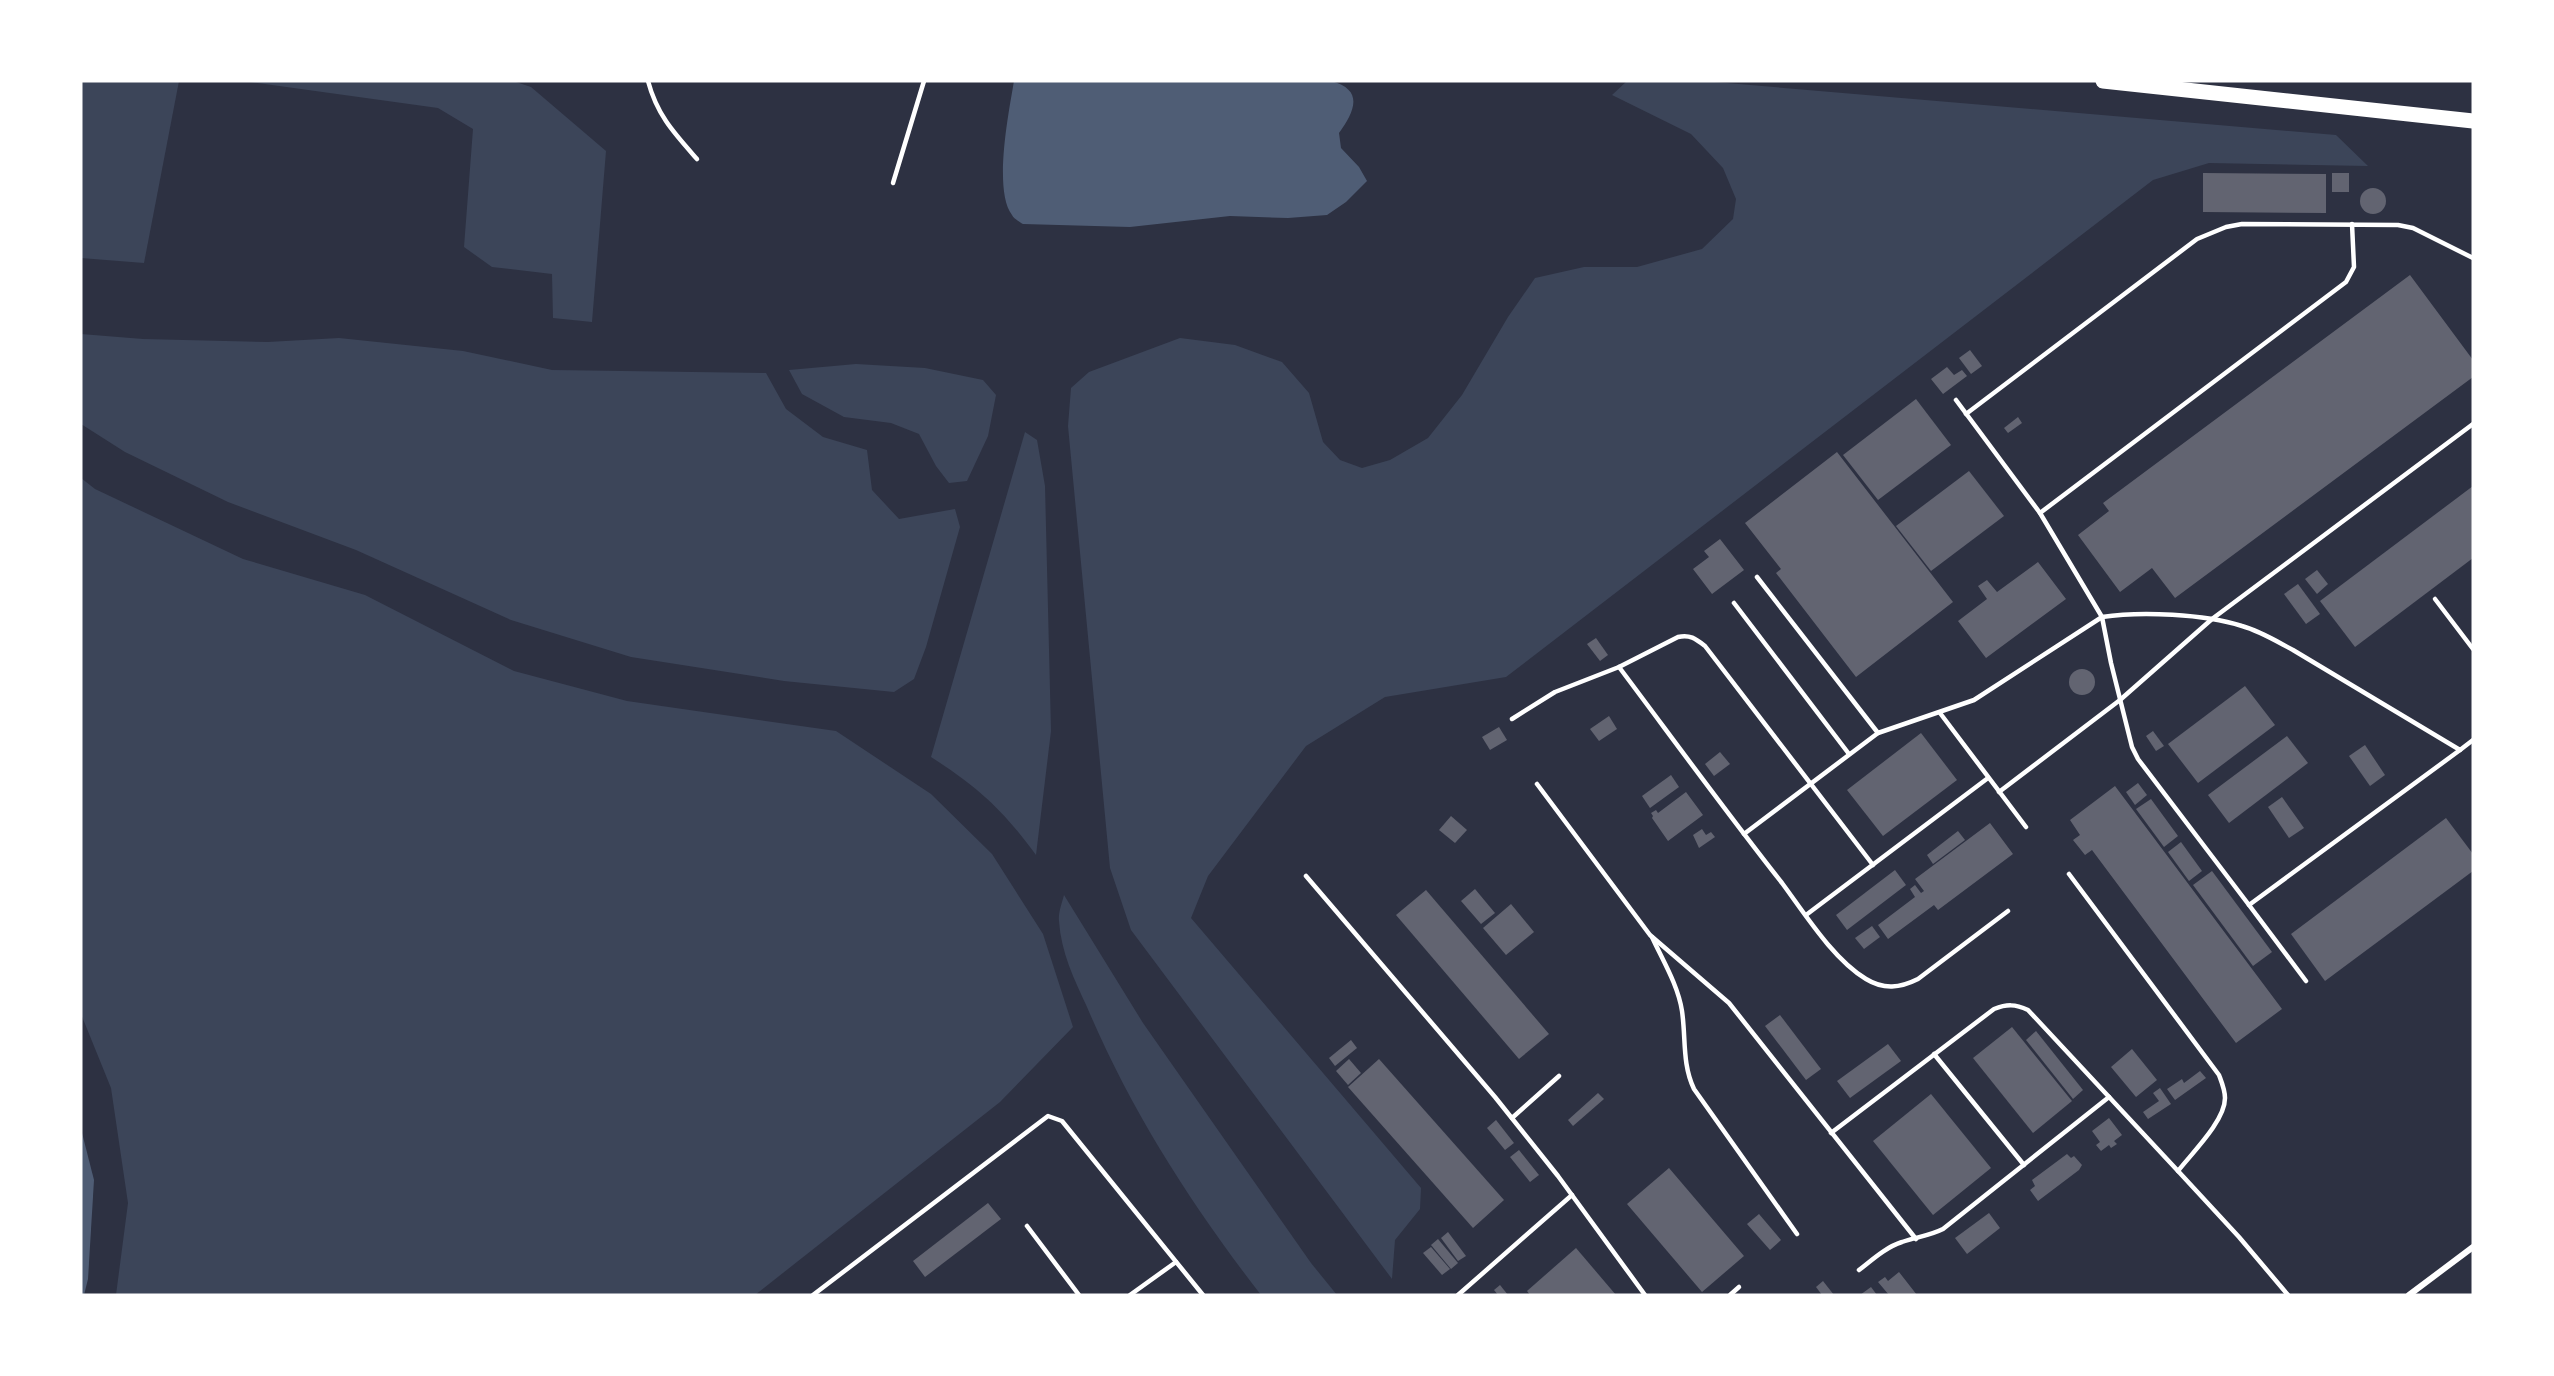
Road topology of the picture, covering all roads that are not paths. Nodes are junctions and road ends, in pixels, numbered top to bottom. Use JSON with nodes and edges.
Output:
{"nodes":[{"id":1,"x":648,"y":81,"type":"edge"},
{"id":2,"x":924,"y":81,"type":"edge"},
{"id":3,"x":2103,"y":81,"type":"edge"},
{"id":4,"x":2473,"y":121,"type":"edge"},
{"id":5,"x":697,"y":159,"type":"dead end"},
{"id":6,"x":893,"y":183,"type":"dead end"},
{"id":7,"x":2352,"y":224,"type":"junction"},
{"id":8,"x":2473,"y":258,"type":"edge"},
{"id":9,"x":1956,"y":400,"type":"dead end"},
{"id":10,"x":1966,"y":414,"type":"junction"},
{"id":11,"x":2473,"y":424,"type":"edge"},
{"id":12,"x":2040,"y":513,"type":"junction"},
{"id":13,"x":1757,"y":577,"type":"dead end"},
{"id":14,"x":2435,"y":599,"type":"dead end"},
{"id":15,"x":1734,"y":603,"type":"dead end"},
{"id":16,"x":2102,"y":617,"type":"junction"},
{"id":17,"x":2212,"y":619,"type":"junction"},
{"id":18,"x":2473,"y":649,"type":"edge"},
{"id":19,"x":1619,"y":667,"type":"junction"},
{"id":20,"x":2120,"y":700,"type":"junction"},
{"id":21,"x":1940,"y":713,"type":"junction"},
{"id":22,"x":1512,"y":719,"type":"dead end"},
{"id":23,"x":1878,"y":733,"type":"junction"},
{"id":24,"x":2473,"y":740,"type":"edge"},
{"id":25,"x":2460,"y":750,"type":"junction"},
{"id":26,"x":1849,"y":754,"type":"junction"},
{"id":27,"x":1988,"y":778,"type":"junction"},
{"id":28,"x":1811,"y":782,"type":"junction"},
{"id":29,"x":1537,"y":784,"type":"dead end"},
{"id":30,"x":1999,"y":792,"type":"junction"},
{"id":31,"x":2026,"y":827,"type":"dead end"},
{"id":32,"x":1744,"y":834,"type":"junction"},
{"id":33,"x":1873,"y":865,"type":"junction"},
{"id":34,"x":2068,"y":874,"type":"dead end"},
{"id":35,"x":1306,"y":876,"type":"dead end"},
{"id":36,"x":2249,"y":905,"type":"junction"},
{"id":37,"x":2008,"y":911,"type":"dead end"},
{"id":38,"x":1806,"y":915,"type":"junction"},
{"id":39,"x":1650,"y":935,"type":"junction"},
{"id":40,"x":2306,"y":981,"type":"dead end"},
{"id":41,"x":1934,"y":1054,"type":"junction"},
{"id":42,"x":1559,"y":1076,"type":"dead end"},
{"id":43,"x":2109,"y":1097,"type":"junction"},
{"id":44,"x":1512,"y":1118,"type":"junction"},
{"id":45,"x":1831,"y":1133,"type":"junction"},
{"id":46,"x":2024,"y":1165,"type":"junction"},
{"id":47,"x":2178,"y":1171,"type":"junction"},
{"id":48,"x":1572,"y":1195,"type":"junction"},
{"id":49,"x":1027,"y":1226,"type":"dead end"},
{"id":50,"x":1797,"y":1234,"type":"dead end"},
{"id":51,"x":1916,"y":1239,"type":"junction"},
{"id":52,"x":2473,"y":1247,"type":"edge"},
{"id":53,"x":1176,"y":1262,"type":"junction"},
{"id":54,"x":1859,"y":1270,"type":"dead end"},
{"id":55,"x":1739,"y":1287,"type":"dead end"},
{"id":56,"x":813,"y":1295,"type":"edge"},
{"id":57,"x":1079,"y":1295,"type":"edge"},
{"id":58,"x":1130,"y":1295,"type":"edge"},
{"id":59,"x":1203,"y":1295,"type":"edge"},
{"id":60,"x":1458,"y":1295,"type":"edge"},
{"id":61,"x":1645,"y":1295,"type":"edge"},
{"id":62,"x":1730,"y":1295,"type":"edge"},
{"id":63,"x":2288,"y":1295,"type":"edge"},
{"id":64,"x":2409,"y":1295,"type":"edge"}],
"edges":[{"from":1,"to":5,"type":"lane"},
{"from":2,"to":6,"type":"lane"},
{"from":3,"to":4,"type":"main road"},
{"from":7,"to":8,"type":"lane"},
{"from":7,"to":10,"type":"lane"},
{"from":7,"to":12,"type":"lane"},
{"from":9,"to":10,"type":"lane"},
{"from":10,"to":12,"type":"lane"},
{"from":11,"to":17,"type":"lane"},
{"from":12,"to":16,"type":"lane"},
{"from":13,"to":23,"type":"lane"},
{"from":14,"to":18,"type":"lane"},
{"from":15,"to":26,"type":"lane"},
{"from":16,"to":17,"type":"lane"},
{"from":16,"to":20,"type":"lane"},
{"from":16,"to":21,"type":"lane"},
{"from":17,"to":20,"type":"lane"},
{"from":17,"to":25,"type":"lane"},
{"from":19,"to":22,"type":"lane"},
{"from":19,"to":28,"type":"lane"},
{"from":19,"to":32,"type":"lane"},
{"from":20,"to":30,"type":"lane"},
{"from":20,"to":36,"type":"lane"},
{"from":21,"to":23,"type":"lane"},
{"from":21,"to":27,"type":"lane"},
{"from":23,"to":26,"type":"lane"},
{"from":24,"to":25,"type":"lane"},
{"from":25,"to":36,"type":"lane"},
{"from":26,"to":28,"type":"lane"},
{"from":27,"to":30,"type":"lane"},
{"from":27,"to":33,"type":"lane"},
{"from":28,"to":32,"type":"lane"},
{"from":28,"to":33,"type":"lane"},
{"from":29,"to":39,"type":"lane"},
{"from":30,"to":31,"type":"lane"},
{"from":32,"to":38,"type":"lane"},
{"from":33,"to":38,"type":"lane"},
{"from":34,"to":47,"type":"lane"},
{"from":35,"to":44,"type":"lane"},
{"from":36,"to":40,"type":"lane"},
{"from":37,"to":38,"type":"lane"},
{"from":39,"to":45,"type":"lane"},
{"from":39,"to":50,"type":"lane"},
{"from":41,"to":43,"type":"lane"},
{"from":41,"to":45,"type":"lane"},
{"from":41,"to":46,"type":"lane"},
{"from":42,"to":44,"type":"lane"},
{"from":43,"to":46,"type":"lane"},
{"from":43,"to":47,"type":"lane"},
{"from":44,"to":48,"type":"lane"},
{"from":45,"to":51,"type":"lane"},
{"from":46,"to":51,"type":"lane"},
{"from":47,"to":63,"type":"lane"},
{"from":48,"to":60,"type":"lane"},
{"from":48,"to":61,"type":"lane"},
{"from":49,"to":57,"type":"lane"},
{"from":51,"to":54,"type":"lane"},
{"from":52,"to":64,"type":"street"},
{"from":53,"to":56,"type":"lane"},
{"from":53,"to":58,"type":"lane"},
{"from":53,"to":59,"type":"lane"},
{"from":55,"to":62,"type":"lane"}]}
